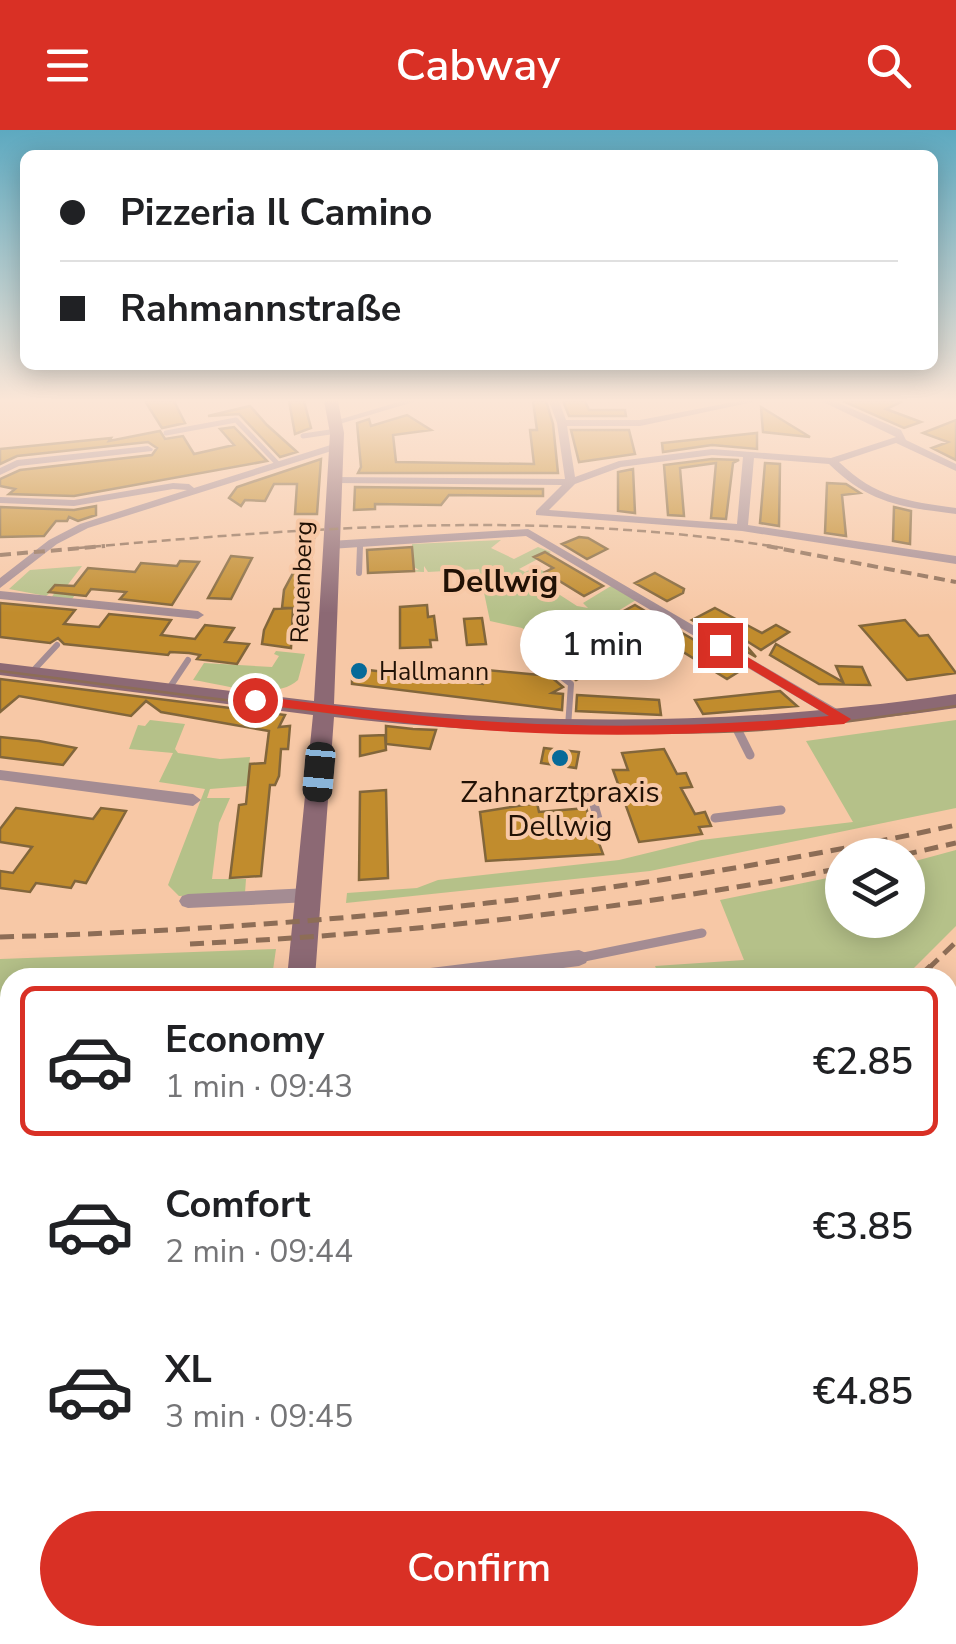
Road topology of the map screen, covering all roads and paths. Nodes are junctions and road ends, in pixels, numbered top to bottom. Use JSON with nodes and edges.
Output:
{"nodes":[{"id":1,"x":254,"y":472,"type":"edge"},
{"id":2,"x":335,"y":472,"type":"edge"},
{"id":3,"x":570,"y":472,"type":"edge"},
{"id":4,"x":599,"y":472,"type":"edge"},
{"id":5,"x":747,"y":472,"type":"edge"},
{"id":6,"x":844,"y":472,"type":"edge"},
{"id":7,"x":335,"y":480,"type":"junction"},
{"id":8,"x":572,"y":482,"type":"junction"},
{"id":9,"x":199,"y":491,"type":"junction"},
{"id":10,"x":0,"y":500,"type":"edge"},
{"id":11,"x":956,"y":511,"type":"edge"},
{"id":12,"x":742,"y":528,"type":"junction"},
{"id":13,"x":360,"y":543,"type":"junction"},
{"id":14,"x":330,"y":546,"type":"junction"},
{"id":15,"x":956,"y":560,"type":"edge"},
{"id":16,"x":359,"y":572,"type":"dead end"},
{"id":17,"x":0,"y":584,"type":"edge"},
{"id":18,"x":0,"y":595,"type":"edge"},
{"id":19,"x":198,"y":615,"type":"dead end"},
{"id":20,"x":56,"y":645,"type":"dead end"},
{"id":21,"x":529,"y":652,"type":"dead end"},
{"id":22,"x":188,"y":660,"type":"dead end"},
{"id":23,"x":0,"y":669,"type":"edge"},
{"id":24,"x":31,"y":673,"type":"junction"},
{"id":25,"x":168,"y":690,"type":"junction"},
{"id":26,"x":956,"y":701,"type":"edge"},
{"id":27,"x":324,"y":707,"type":"junction"},
{"id":28,"x":844,"y":719,"type":"junction"},
{"id":29,"x":737,"y":729,"type":"junction"},
{"id":30,"x":568,"y":730,"type":"junction"},
{"id":31,"x":750,"y":755,"type":"dead end"},
{"id":32,"x":0,"y":775,"type":"edge"},
{"id":33,"x":587,"y":794,"type":"dead end"},
{"id":34,"x":192,"y":800,"type":"dead end"},
{"id":35,"x":781,"y":810,"type":"dead end"},
{"id":36,"x":715,"y":818,"type":"dead end"},
{"id":37,"x":602,"y":833,"type":"dead end"},
{"id":38,"x":309,"y":896,"type":"junction"},
{"id":39,"x":188,"y":901,"type":"dead end"},
{"id":40,"x":702,"y":934,"type":"dead end"},
{"id":41,"x":579,"y":958,"type":"joint"},
{"id":42,"x":302,"y":968,"type":"edge"},
{"id":43,"x":496,"y":968,"type":"edge"}],
"edges":[{"from":1,"to":9,"type":"street"},
{"from":2,"to":7,"type":"main road","name":"Reuenberg"},
{"from":3,"to":8,"type":"street"},
{"from":4,"to":8,"type":"street"},
{"from":5,"to":12,"type":"street"},
{"from":6,"to":11,"type":"street"},
{"from":7,"to":8,"type":"street"},
{"from":7,"to":14,"type":"main road","name":"Reuenberg"},
{"from":8,"to":12,"type":"street"},
{"from":9,"to":10,"type":"street"},
{"from":9,"to":17,"type":"street"},
{"from":12,"to":15,"type":"street"},
{"from":13,"to":14,"type":"street"},
{"from":13,"to":16,"type":"lane"},
{"from":13,"to":28,"type":"street"},
{"from":14,"to":27,"type":"main road","name":"Reuenberg"},
{"from":18,"to":19,"type":"street"},
{"from":20,"to":24,"type":"lane"},
{"from":21,"to":30,"type":"lane"},
{"from":22,"to":25,"type":"lane"},
{"from":23,"to":24,"type":"main road"},
{"from":24,"to":25,"type":"main road"},
{"from":25,"to":27,"type":"main road"},
{"from":26,"to":28,"type":"main road"},
{"from":27,"to":30,"type":"main road"},
{"from":27,"to":38,"type":"main road","name":"Reuenberg"},
{"from":28,"to":29,"type":"main road"},
{"from":29,"to":30,"type":"main road"},
{"from":29,"to":31,"type":"lane"},
{"from":32,"to":34,"type":"street"},
{"from":33,"to":37,"type":"lane"},
{"from":35,"to":36,"type":"lane"},
{"from":38,"to":39,"type":"street"},
{"from":38,"to":42,"type":"main road","name":"Reuenberg"},
{"from":40,"to":41,"type":"lane"},
{"from":41,"to":43,"type":"street"}]}
